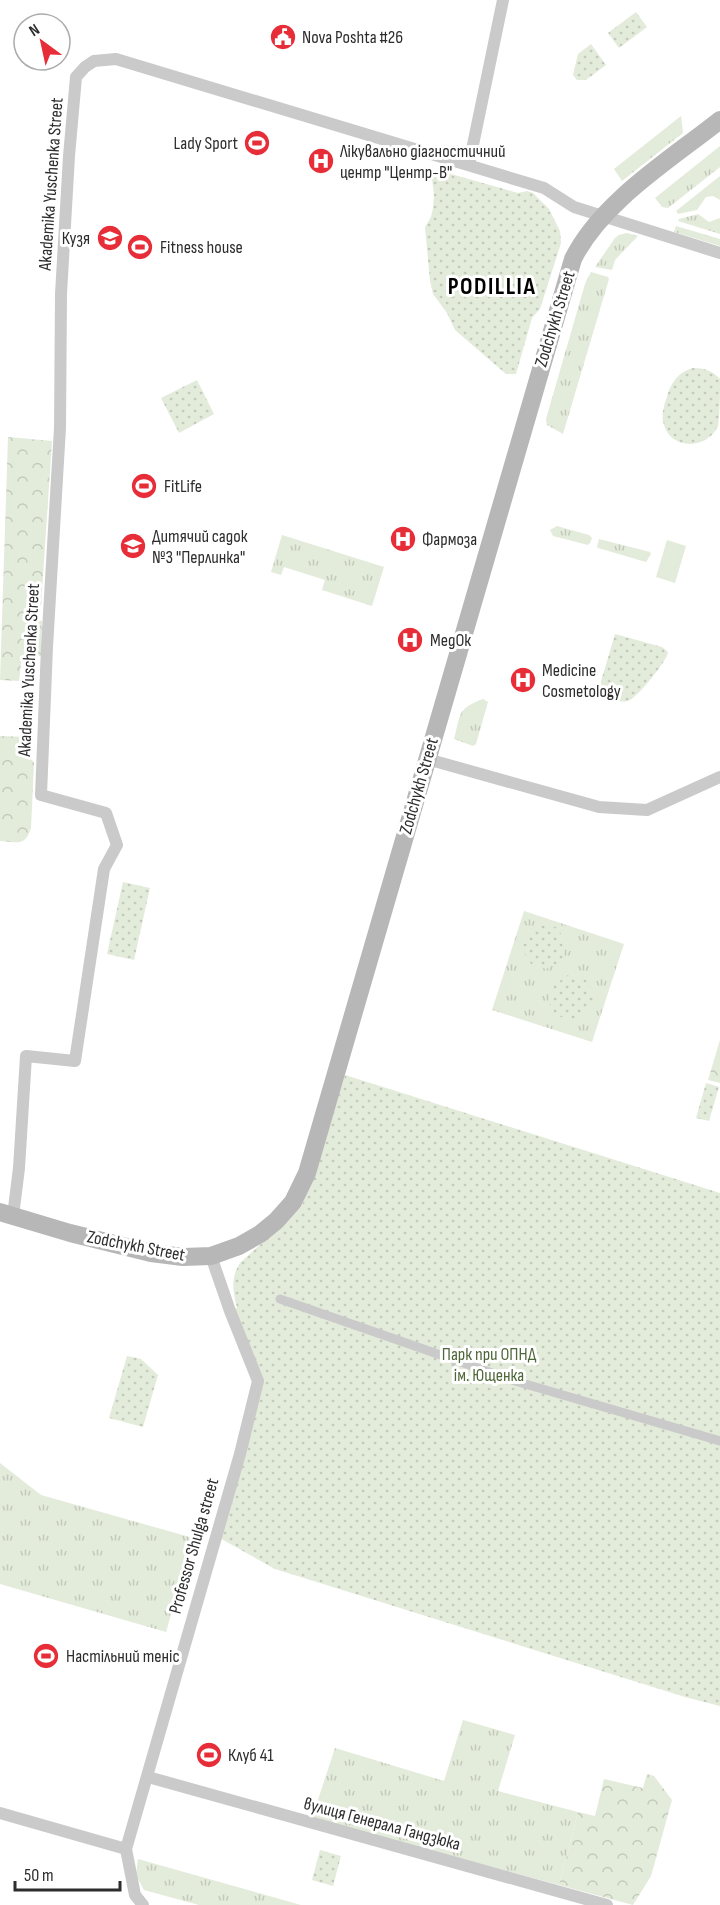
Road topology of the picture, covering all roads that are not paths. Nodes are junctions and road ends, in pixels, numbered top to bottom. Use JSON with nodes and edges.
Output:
{"nodes":[{"id":1,"x":503,"y":0,"type":"edge"},
{"id":2,"x":720,"y":120,"type":"edge"},
{"id":3,"x":469,"y":164,"type":"junction"},
{"id":4,"x":603,"y":216,"type":"junction"},
{"id":5,"x":720,"y":253,"type":"edge"},
{"id":6,"x":427,"y":759,"type":"junction"},
{"id":7,"x":720,"y":777,"type":"edge"},
{"id":8,"x":7,"y":1214,"type":"edge"},
{"id":9,"x":211,"y":1256,"type":"junction"},
{"id":10,"x":280,"y":1299,"type":"dead end"},
{"id":11,"x":720,"y":1441,"type":"edge"},
{"id":12,"x":148,"y":1777,"type":"junction"},
{"id":13,"x":0,"y":1813,"type":"edge"},
{"id":14,"x":126,"y":1849,"type":"junction"},
{"id":15,"x":142,"y":1905,"type":"edge"},
{"id":16,"x":607,"y":1905,"type":"edge"}],
"edges":[{"from":1,"to":3,"type":"street"},
{"from":2,"to":4,"type":"main road","name":"Zodchykh Street"},
{"from":3,"to":4,"type":"street","name":"Akademika Yuschenka Street"},
{"from":3,"to":8,"type":"street","name":"Akademika Yuschenka Street"},
{"from":4,"to":5,"type":"street","name":"Akademika Yuschenka Street"},
{"from":4,"to":6,"type":"main road","name":"Zodchykh Street"},
{"from":6,"to":7,"type":"street"},
{"from":6,"to":9,"type":"main road","name":"Zodchykh Street"},
{"from":8,"to":9,"type":"main road","name":"Zodchykh Street"},
{"from":9,"to":12,"type":"street","name":"Professor Shulga street"},
{"from":10,"to":11,"type":"street"},
{"from":12,"to":14,"type":"street","name":"Professor Shulga street"},
{"from":12,"to":16,"type":"street","name":"вулиця Генерала Гандзюка"},
{"from":13,"to":14,"type":"street"},
{"from":14,"to":15,"type":"street"}]}
